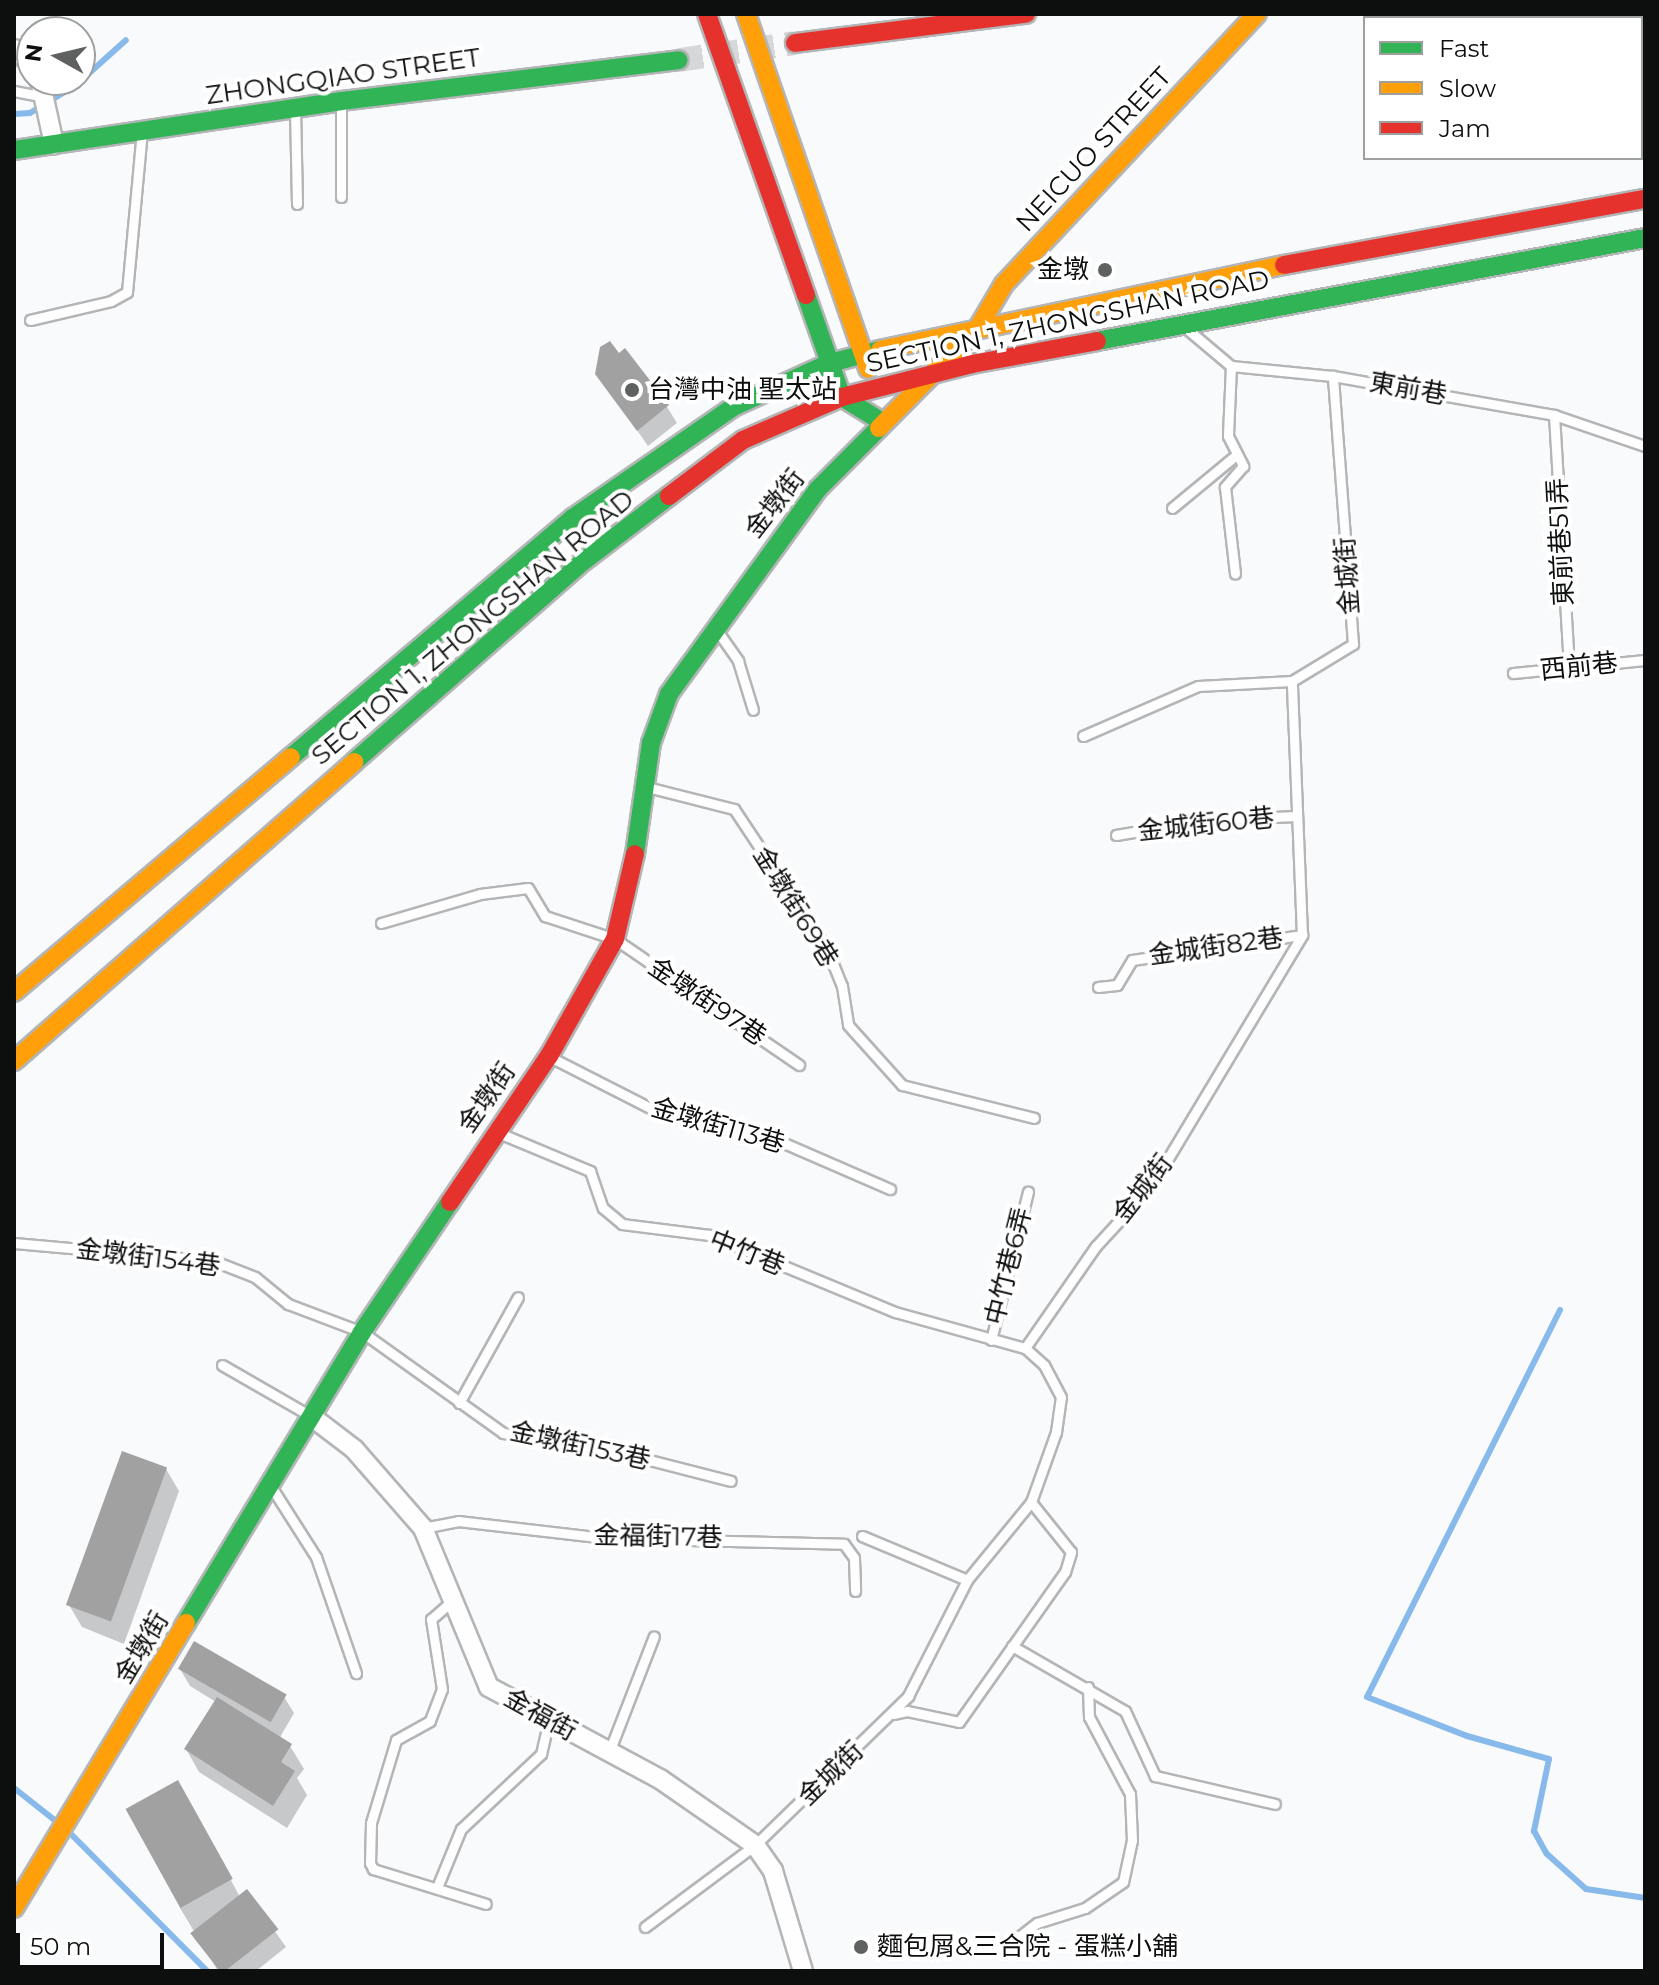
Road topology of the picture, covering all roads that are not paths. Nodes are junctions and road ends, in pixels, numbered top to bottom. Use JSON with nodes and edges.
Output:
{"nodes":[{"id":1,"x":707,"y":14,"type":"edge"},
{"id":2,"x":746,"y":14,"type":"edge"},
{"id":3,"x":1026,"y":14,"type":"edge"},
{"id":4,"x":1257,"y":14,"type":"edge"},
{"id":5,"x":795,"y":43,"type":"tunnel mouth"},
{"id":6,"x":679,"y":60,"type":"tunnel mouth"},
{"id":7,"x":44,"y":96,"type":"edge"},
{"id":8,"x":341,"y":101,"type":"junction"},
{"id":9,"x":295,"y":108,"type":"junction"},
{"id":10,"x":142,"y":131,"type":"junction"},
{"id":11,"x":54,"y":144,"type":"junction"},
{"id":12,"x":14,"y":150,"type":"edge"},
{"id":13,"x":341,"y":197,"type":"dead end"},
{"id":14,"x":1645,"y":199,"type":"edge"},
{"id":15,"x":297,"y":204,"type":"dead end"},
{"id":16,"x":1645,"y":238,"type":"edge"},
{"id":17,"x":30,"y":320,"type":"dead end"},
{"id":18,"x":1181,"y":324,"type":"junction"},
{"id":19,"x":978,"y":328,"type":"junction"},
{"id":20,"x":864,"y":353,"type":"junction"},
{"id":21,"x":830,"y":363,"type":"junction"},
{"id":22,"x":1231,"y":366,"type":"junction"},
{"id":23,"x":932,"y":374,"type":"junction"},
{"id":24,"x":1333,"y":376,"type":"junction"},
{"id":25,"x":873,"y":389,"type":"junction"},
{"id":26,"x":842,"y":397,"type":"junction"},
{"id":27,"x":1554,"y":415,"type":"junction"},
{"id":28,"x":884,"y":423,"type":"junction"},
{"id":29,"x":1645,"y":446,"type":"edge"},
{"id":30,"x":1235,"y":456,"type":"junction"},
{"id":31,"x":1172,"y":508,"type":"dead end"},
{"id":32,"x":1235,"y":573,"type":"dead end"},
{"id":33,"x":714,"y":627,"type":"junction"},
{"id":34,"x":1645,"y":660,"type":"edge"},
{"id":35,"x":1569,"y":669,"type":"junction"},
{"id":36,"x":1513,"y":673,"type":"dead end"},
{"id":37,"x":1292,"y":681,"type":"junction"},
{"id":38,"x":753,"y":710,"type":"dead end"},
{"id":39,"x":1083,"y":736,"type":"dead end"},
{"id":40,"x":647,"y":787,"type":"junction"},
{"id":41,"x":1296,"y":816,"type":"junction"},
{"id":42,"x":1116,"y":835,"type":"dead end"},
{"id":43,"x":381,"y":923,"type":"dead end"},
{"id":44,"x":1302,"y":935,"type":"junction"},
{"id":45,"x":615,"y":939,"type":"junction"},
{"id":46,"x":1098,"y":987,"type":"dead end"},
{"id":47,"x":14,"y":992,"type":"edge"},
{"id":48,"x":549,"y":1056,"type":"junction"},
{"id":49,"x":14,"y":1061,"type":"edge"},
{"id":50,"x":799,"y":1065,"type":"dead end"},
{"id":51,"x":1034,"y":1118,"type":"dead end"},
{"id":52,"x":496,"y":1131,"type":"junction"},
{"id":53,"x":890,"y":1189,"type":"dead end"},
{"id":54,"x":1028,"y":1192,"type":"dead end"},
{"id":55,"x":14,"y":1243,"type":"edge"},
{"id":56,"x":518,"y":1297,"type":"dead end"},
{"id":57,"x":362,"y":1332,"type":"junction"},
{"id":58,"x":991,"y":1340,"type":"junction"},
{"id":59,"x":1025,"y":1348,"type":"junction"},
{"id":60,"x":222,"y":1365,"type":"dead end"},
{"id":61,"x":459,"y":1403,"type":"junction"},
{"id":62,"x":312,"y":1417,"type":"junction"},
{"id":63,"x":731,"y":1481,"type":"dead end"},
{"id":64,"x":271,"y":1486,"type":"junction"},
{"id":65,"x":1031,"y":1502,"type":"junction"},
{"id":66,"x":423,"y":1528,"type":"junction"},
{"id":67,"x":862,"y":1536,"type":"dead end"},
{"id":68,"x":967,"y":1580,"type":"junction"},
{"id":69,"x":855,"y":1591,"type":"dead end"},
{"id":70,"x":452,"y":1601,"type":"junction"},
{"id":71,"x":654,"y":1636,"type":"dead end"},
{"id":72,"x":1012,"y":1646,"type":"junction"},
{"id":73,"x":356,"y":1673,"type":"dead end"},
{"id":74,"x":1088,"y":1687,"type":"junction"},
{"id":75,"x":893,"y":1714,"type":"junction"},
{"id":76,"x":548,"y":1723,"type":"junction"},
{"id":77,"x":609,"y":1752,"type":"junction"},
{"id":78,"x":1275,"y":1804,"type":"dead end"},
{"id":79,"x":755,"y":1845,"type":"junction"},
{"id":80,"x":438,"y":1885,"type":"junction"},
{"id":81,"x":486,"y":1904,"type":"dead end"},
{"id":82,"x":14,"y":1908,"type":"edge"},
{"id":83,"x":645,"y":1927,"type":"dead end"},
{"id":84,"x":1011,"y":1943,"type":"dead end"},
{"id":85,"x":803,"y":1971,"type":"edge"}],
"edges":[{"from":1,"to":21,"type":"main road"},
{"from":2,"to":20,"type":"main road"},
{"from":3,"to":5,"type":"main road"},
{"from":4,"to":19,"type":"main road","name":"NEICUO STREET"},
{"from":6,"to":8,"type":"main road","name":"ZHONGQIAO STREET"},
{"from":7,"to":11,"type":"street"},
{"from":8,"to":9,"type":"main road","name":"ZHONGQIAO STREET"},
{"from":8,"to":13,"type":"lane"},
{"from":9,"to":10,"type":"main road","name":"ZHONGQIAO STREET"},
{"from":9,"to":15,"type":"lane"},
{"from":10,"to":11,"type":"main road","name":"ZHONGQIAO STREET"},
{"from":10,"to":17,"type":"lane"},
{"from":11,"to":12,"type":"main road","name":"ZHONGQIAO STREET"},
{"from":14,"to":19,"type":"main road","name":"SECTION 1, ZHONGSHAN ROAD"},
{"from":16,"to":18,"type":"main road","name":"SECTION 1, ZHONGSHAN ROAD"},
{"from":18,"to":22,"type":"lane"},
{"from":18,"to":23,"type":"main road","name":"SECTION 1, ZHONGSHAN ROAD"},
{"from":19,"to":20,"type":"main road","name":"SECTION 1, ZHONGSHAN ROAD"},
{"from":19,"to":23,"type":"main road","name":"金墩街"},
{"from":20,"to":21,"type":"main road","name":"SECTION 1, ZHONGSHAN ROAD"},
{"from":20,"to":25,"type":"main road"},
{"from":21,"to":26,"type":"main road"},
{"from":21,"to":47,"type":"main road","name":"SECTION 1, ZHONGSHAN ROAD"},
{"from":22,"to":24,"type":"lane","name":"東前巷"},
{"from":22,"to":30,"type":"lane"},
{"from":23,"to":25,"type":"main road","name":"SECTION 1, ZHONGSHAN ROAD"},
{"from":23,"to":28,"type":"main road","name":"金墩街"},
{"from":24,"to":27,"type":"lane","name":"東前巷"},
{"from":24,"to":37,"type":"lane","name":"金城街"},
{"from":25,"to":26,"type":"main road","name":"SECTION 1, ZHONGSHAN ROAD"},
{"from":25,"to":28,"type":"main road"},
{"from":26,"to":28,"type":"main road"},
{"from":26,"to":49,"type":"main road","name":"SECTION 1, ZHONGSHAN ROAD"},
{"from":27,"to":29,"type":"lane","name":"東前巷"},
{"from":27,"to":35,"type":"lane","name":"東前巷51弄"},
{"from":28,"to":33,"type":"main road","name":"金墩街"},
{"from":30,"to":31,"type":"lane"},
{"from":30,"to":32,"type":"lane"},
{"from":33,"to":38,"type":"lane"},
{"from":33,"to":40,"type":"main road","name":"金墩街"},
{"from":34,"to":35,"type":"lane","name":"西前巷"},
{"from":35,"to":36,"type":"lane","name":"西前巷"},
{"from":37,"to":39,"type":"lane"},
{"from":37,"to":41,"type":"lane"},
{"from":40,"to":45,"type":"main road","name":"金墩街"},
{"from":40,"to":51,"type":"lane","name":"金墩街69巷"},
{"from":41,"to":42,"type":"lane","name":"金城街60巷"},
{"from":41,"to":44,"type":"lane"},
{"from":43,"to":45,"type":"lane","name":"金墩街97巷"},
{"from":44,"to":46,"type":"lane","name":"金城街82巷"},
{"from":44,"to":59,"type":"lane","name":"金城街"},
{"from":45,"to":48,"type":"main road","name":"金墩街"},
{"from":45,"to":50,"type":"lane","name":"金墩街97巷"},
{"from":48,"to":52,"type":"main road","name":"金墩街"},
{"from":48,"to":53,"type":"lane","name":"金墩街113巷"},
{"from":52,"to":57,"type":"main road","name":"金墩街"},
{"from":52,"to":58,"type":"lane","name":"中竹巷"},
{"from":54,"to":58,"type":"lane","name":"中竹巷6弄"},
{"from":55,"to":57,"type":"lane","name":"金墩街154巷"},
{"from":56,"to":61,"type":"lane"},
{"from":57,"to":61,"type":"lane","name":"金墩街153巷"},
{"from":57,"to":62,"type":"main road","name":"金墩街"},
{"from":58,"to":59,"type":"lane","name":"中竹巷"},
{"from":59,"to":65,"type":"lane"},
{"from":60,"to":62,"type":"lane"},
{"from":61,"to":63,"type":"lane","name":"金墩街153巷"},
{"from":62,"to":64,"type":"main road","name":"金墩街"},
{"from":62,"to":66,"type":"street","name":"金福街"},
{"from":64,"to":73,"type":"lane"},
{"from":64,"to":82,"type":"main road","name":"金墩街"},
{"from":65,"to":68,"type":"lane","name":"金城街"},
{"from":65,"to":72,"type":"lane"},
{"from":66,"to":69,"type":"lane","name":"金福街17巷"},
{"from":66,"to":70,"type":"street","name":"金福街"},
{"from":67,"to":68,"type":"lane"},
{"from":68,"to":75,"type":"lane","name":"金城街"},
{"from":70,"to":76,"type":"street","name":"金福街"},
{"from":70,"to":80,"type":"lane"},
{"from":71,"to":77,"type":"lane"},
{"from":72,"to":74,"type":"lane"},
{"from":72,"to":75,"type":"lane"},
{"from":74,"to":78,"type":"lane"},
{"from":74,"to":84,"type":"lane"},
{"from":75,"to":79,"type":"lane","name":"金城街"},
{"from":76,"to":77,"type":"street","name":"金福街"},
{"from":76,"to":80,"type":"lane"},
{"from":77,"to":79,"type":"street","name":"金福街"},
{"from":79,"to":83,"type":"lane","name":"金城街"},
{"from":79,"to":85,"type":"street","name":"金福街"},
{"from":80,"to":81,"type":"lane"}]}
